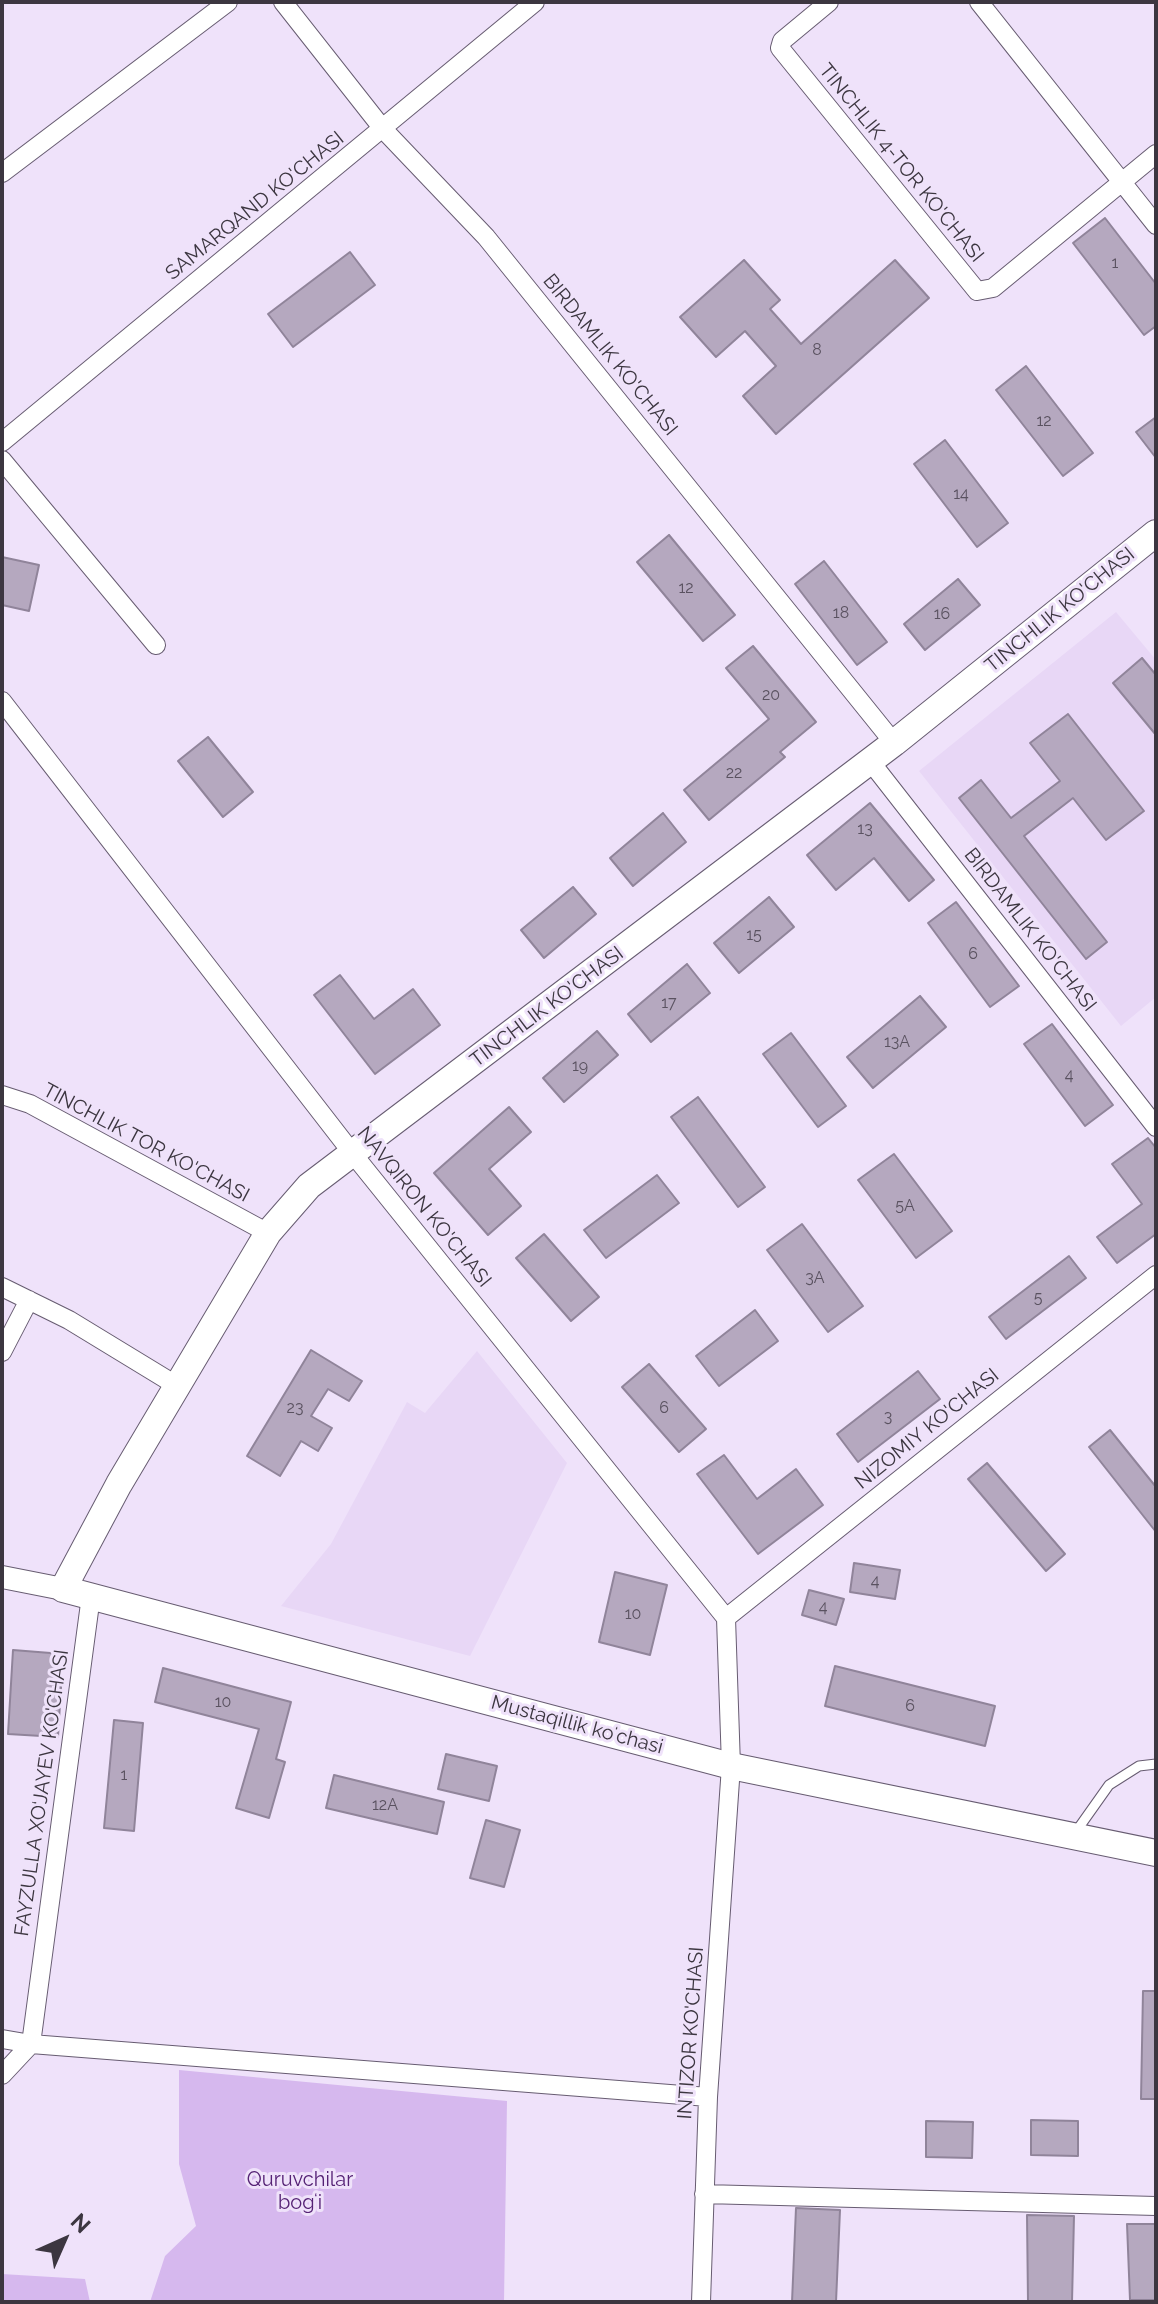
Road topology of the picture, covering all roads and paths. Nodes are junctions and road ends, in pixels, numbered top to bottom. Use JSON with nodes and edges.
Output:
{"nodes":[{"id":1,"x":228,"y":2,"type":"edge"},
{"id":2,"x":283,"y":2,"type":"edge"},
{"id":3,"x":535,"y":2,"type":"edge"},
{"id":4,"x":829,"y":2,"type":"edge"},
{"id":5,"x":979,"y":2,"type":"edge"},
{"id":6,"x":383,"y":129,"type":"junction"},
{"id":7,"x":1156,"y":154,"type":"edge"},
{"id":8,"x":2,"y":173,"type":"edge"},
{"id":9,"x":1122,"y":183,"type":"junction"},
{"id":10,"x":1156,"y":225,"type":"edge"},
{"id":11,"x":2,"y":442,"type":"edge"},
{"id":12,"x":2,"y":460,"type":"edge"},
{"id":13,"x":1156,"y":533,"type":"edge"},
{"id":14,"x":156,"y":645,"type":"dead end"},
{"id":15,"x":2,"y":701,"type":"edge"},
{"id":16,"x":894,"y":743,"type":"junction"},
{"id":17,"x":870,"y":761,"type":"junction"},
{"id":18,"x":2,"y":1095,"type":"edge"},
{"id":19,"x":1156,"y":1127,"type":"edge"},
{"id":20,"x":353,"y":1154,"type":"junction"},
{"id":21,"x":268,"y":1233,"type":"junction"},
{"id":22,"x":1156,"y":1275,"type":"edge"},
{"id":23,"x":2,"y":1287,"type":"edge"},
{"id":24,"x":29,"y":1300,"type":"junction"},
{"id":25,"x":2,"y":1352,"type":"edge"},
{"id":26,"x":179,"y":1387,"type":"junction"},
{"id":27,"x":2,"y":1577,"type":"edge"},
{"id":28,"x":2,"y":1584,"type":"edge"},
{"id":29,"x":63,"y":1589,"type":"junction"},
{"id":30,"x":91,"y":1596,"type":"junction"},
{"id":31,"x":726,"y":1618,"type":"junction"},
{"id":32,"x":1156,"y":1764,"type":"edge"},
{"id":33,"x":731,"y":1766,"type":"junction"},
{"id":34,"x":1072,"y":1838,"type":"junction"},
{"id":35,"x":1156,"y":1853,"type":"edge"},
{"id":36,"x":2,"y":2039,"type":"edge"},
{"id":37,"x":31,"y":2044,"type":"junction"},
{"id":38,"x":2,"y":2075,"type":"edge"},
{"id":39,"x":708,"y":2097,"type":"junction"},
{"id":40,"x":704,"y":2194,"type":"junction"},
{"id":41,"x":1156,"y":2206,"type":"edge"},
{"id":42,"x":701,"y":2302,"type":"edge"}],
"edges":[{"from":1,"to":8,"type":"street"},
{"from":2,"to":6,"type":"street","name":"BIRDAMLIK KO'CHASI"},
{"from":3,"to":6,"type":"street","name":"SAMARQAND KO'CHASI"},
{"from":4,"to":9,"type":"street","name":"TINCHLIK 4-TOR KO'CHASI"},
{"from":5,"to":9,"type":"street"},
{"from":6,"to":11,"type":"street","name":"SAMARQAND KO'CHASI"},
{"from":6,"to":16,"type":"street","name":"BIRDAMLIK KO'CHASI"},
{"from":7,"to":9,"type":"street"},
{"from":9,"to":10,"type":"street"},
{"from":12,"to":14,"type":"street"},
{"from":13,"to":16,"type":"main road","name":"TINCHLIK KO'CHASI"},
{"from":15,"to":20,"type":"street","name":"NAVQIRON KO'CHASI"},
{"from":16,"to":17,"type":"main road","name":"TINCHLIK KO'CHASI"},
{"from":17,"to":19,"type":"street","name":"BIRDAMLIK KO'CHASI"},
{"from":17,"to":20,"type":"main road","name":"TINCHLIK KO'CHASI"},
{"from":18,"to":21,"type":"street","name":"TINCHLIK TOR KO'CHASI"},
{"from":20,"to":21,"type":"main road","name":"TINCHLIK KO'CHASI"},
{"from":20,"to":31,"type":"street","name":"NAVQIRON KO'CHASI"},
{"from":21,"to":26,"type":"main road","name":"TINCHLIK KO'CHASI"},
{"from":22,"to":31,"type":"street","name":"NIZOMIY KO'CHASI"},
{"from":23,"to":24,"type":"street"},
{"from":24,"to":25,"type":"street"},
{"from":24,"to":26,"type":"street"},
{"from":26,"to":29,"type":"main road","name":"TINCHLIK KO'CHASI"},
{"from":27,"to":28,"type":"street"},
{"from":27,"to":29,"type":"street","name":"Mustaqillik koʻchasi"},
{"from":29,"to":30,"type":"main road","name":"Mustaqillik koʻchasi"},
{"from":30,"to":33,"type":"main road","name":"Mustaqillik koʻchasi"},
{"from":30,"to":37,"type":"street","name":"FAYZULLA XO‘JAYEV KO'CHASI"},
{"from":31,"to":33,"type":"street"},
{"from":32,"to":34,"type":"lane"},
{"from":33,"to":34,"type":"main road","name":"Mustaqillik koʻchasi"},
{"from":33,"to":39,"type":"street","name":"INTIZOR KO'CHASI"},
{"from":34,"to":35,"type":"main road","name":"Mustaqillik koʻchasi"},
{"from":36,"to":37,"type":"street"},
{"from":37,"to":38,"type":"street"},
{"from":37,"to":39,"type":"street"},
{"from":39,"to":40,"type":"street","name":"INTIZOR KO'CHASI"},
{"from":40,"to":41,"type":"street"},
{"from":40,"to":42,"type":"street","name":"INTIZOR KO'CHASI"}]}
